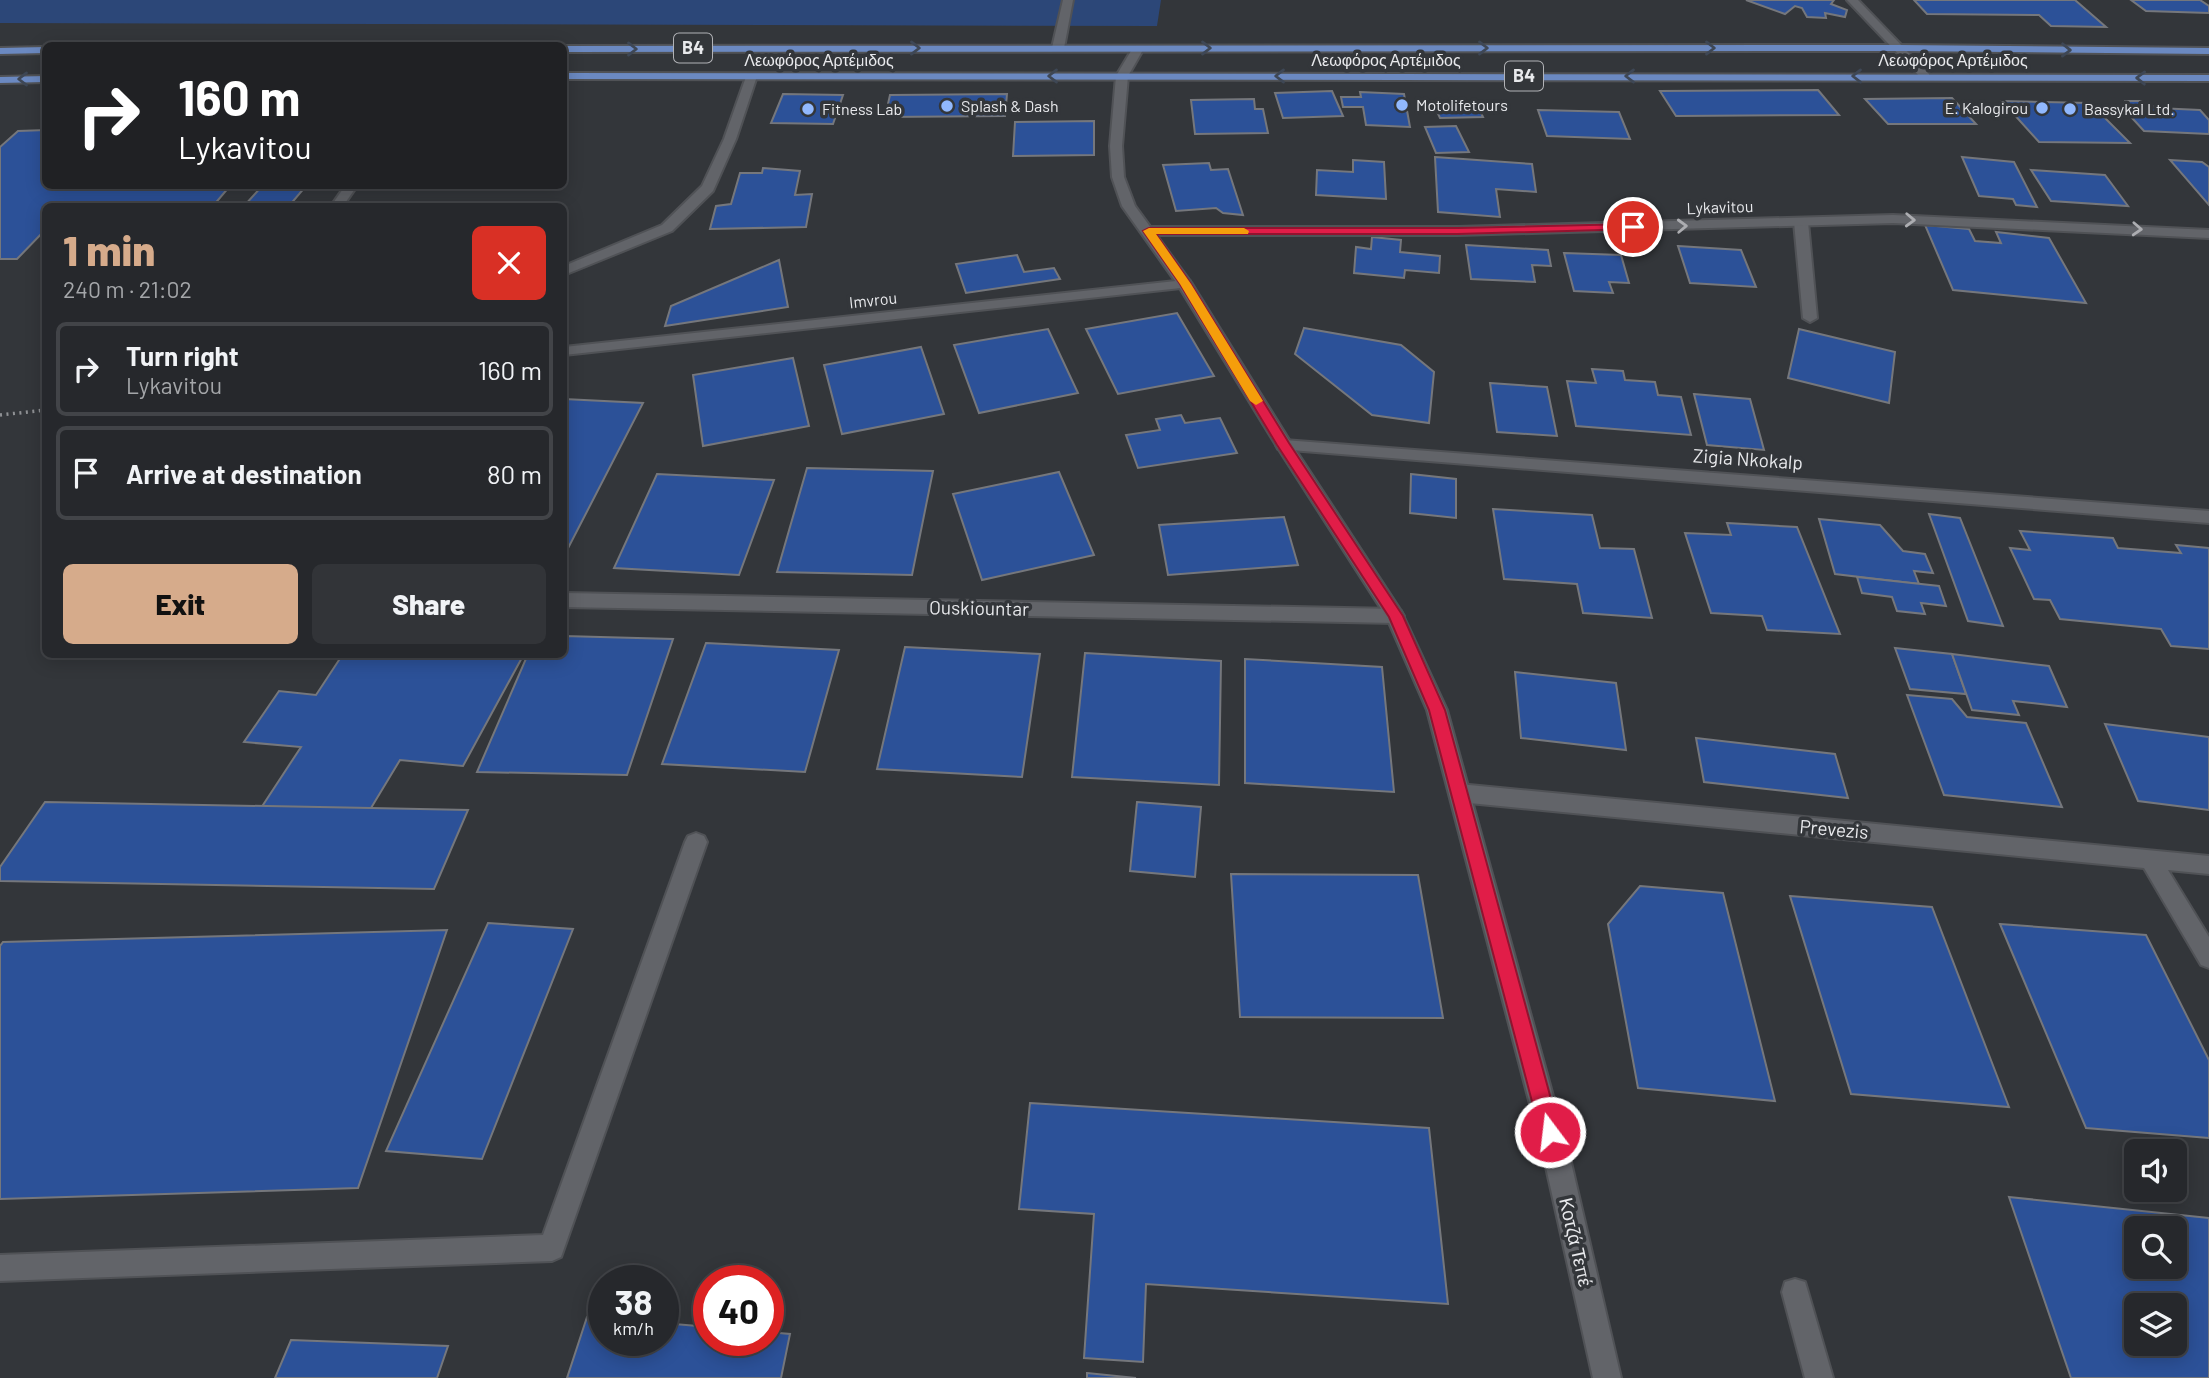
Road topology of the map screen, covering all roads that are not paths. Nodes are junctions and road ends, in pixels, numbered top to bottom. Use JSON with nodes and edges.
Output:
{"nodes":[{"id":1,"x":1068,"y":0,"type":"edge"},
{"id":2,"x":1852,"y":0,"type":"edge"},
{"id":3,"x":1058,"y":48,"type":"junction"},
{"id":4,"x":1138,"y":48,"type":"junction"},
{"id":5,"x":1900,"y":48,"type":"junction"},
{"id":6,"x":567,"y":49,"type":"edge"},
{"id":7,"x":42,"y":50,"type":"edge"},
{"id":8,"x":0,"y":51,"type":"edge"},
{"id":9,"x":2209,"y":51,"type":"edge"},
{"id":10,"x":567,"y":76,"type":"edge"},
{"id":11,"x":751,"y":76,"type":"junction"},
{"id":12,"x":1122,"y":76,"type":"junction"},
{"id":13,"x":1925,"y":76,"type":"junction"},
{"id":14,"x":2209,"y":78,"type":"edge"},
{"id":15,"x":42,"y":79,"type":"edge"},
{"id":16,"x":0,"y":80,"type":"edge"},
{"id":17,"x":1801,"y":222,"type":"junction"},
{"id":18,"x":1149,"y":231,"type":"junction"},
{"id":19,"x":2209,"y":234,"type":"edge"},
{"id":20,"x":567,"y":270,"type":"edge"},
{"id":21,"x":1185,"y":284,"type":"junction"},
{"id":22,"x":1810,"y":318,"type":"dead end"},
{"id":23,"x":567,"y":351,"type":"edge"},
{"id":24,"x":1284,"y":445,"type":"junction"},
{"id":25,"x":2209,"y":517,"type":"edge"},
{"id":26,"x":567,"y":600,"type":"edge"},
{"id":27,"x":1395,"y":616,"type":"junction"},
{"id":28,"x":1459,"y":793,"type":"junction"},
{"id":29,"x":696,"y":842,"type":"dead end"},
{"id":30,"x":2150,"y":859,"type":"junction"},
{"id":31,"x":2209,"y":865,"type":"edge"},
{"id":32,"x":2209,"y":958,"type":"edge"},
{"id":33,"x":0,"y":1268,"type":"edge"},
{"id":34,"x":1795,"y":1292,"type":"dead end"},
{"id":35,"x":1607,"y":1378,"type":"edge"},
{"id":36,"x":1819,"y":1378,"type":"edge"}],
"edges":[{"from":1,"to":3,"type":"street"},
{"from":2,"to":5,"type":"street"},
{"from":3,"to":4,"type":"main road","name":"Λεωφόρος Αρτέμιδος","number":"B4"},
{"from":6,"to":3,"type":"main road","name":"Λεωφόρος Αρτέμιδος","number":"B4","one_way":true},
{"from":4,"to":5,"type":"main road","name":"Λεωφόρος Αρτέμιδος","number":"B4","one_way":true},
{"from":4,"to":12,"type":"street"},
{"from":5,"to":9,"type":"main road","name":"Λεωφόρος Αρτέμιδος","number":"B4","one_way":true},
{"from":5,"to":13,"type":"street"},
{"from":7,"to":8,"type":"main road"},
{"from":10,"to":11,"type":"main road","name":"Λεωφόρος Αρτέμιδος","number":"B4"},
{"from":12,"to":11,"type":"main road","name":"Λεωφόρος Αρτέμιδος","number":"B4","one_way":true},
{"from":11,"to":20,"type":"street"},
{"from":13,"to":12,"type":"main road","name":"Λεωφόρος Αρτέμιδος","number":"B4","one_way":true},
{"from":12,"to":18,"type":"street","name":"Κοτζά Τεπέ"},
{"from":14,"to":13,"type":"main road","name":"Λεωφόρος Αρτέμιδος","number":"B4","one_way":true},
{"from":15,"to":16,"type":"main road","one_way":true},
{"from":18,"to":17,"type":"street","name":"Lykavitou","one_way":true},
{"from":17,"to":19,"type":"street","name":"Lykavitou","one_way":true},
{"from":17,"to":22,"type":"street"},
{"from":18,"to":21,"type":"street","name":"Κοτζά Τεπέ"},
{"from":21,"to":23,"type":"street","name":"Imvrou"},
{"from":21,"to":24,"type":"street","name":"Κοτζά Τεπέ"},
{"from":24,"to":25,"type":"street","name":"Zigia Nkokalp"},
{"from":24,"to":27,"type":"street","name":"Κοτζά Τεπέ"},
{"from":26,"to":27,"type":"street","name":"Ouskiountar"},
{"from":27,"to":28,"type":"street","name":"Κοτζά Τεπέ"},
{"from":28,"to":30,"type":"street","name":"Prevezis"},
{"from":28,"to":35,"type":"street","name":"Κοτζά Τεπέ"},
{"from":29,"to":33,"type":"street"},
{"from":30,"to":31,"type":"street","name":"Prevezis"},
{"from":30,"to":32,"type":"street"},
{"from":34,"to":36,"type":"street"}]}
